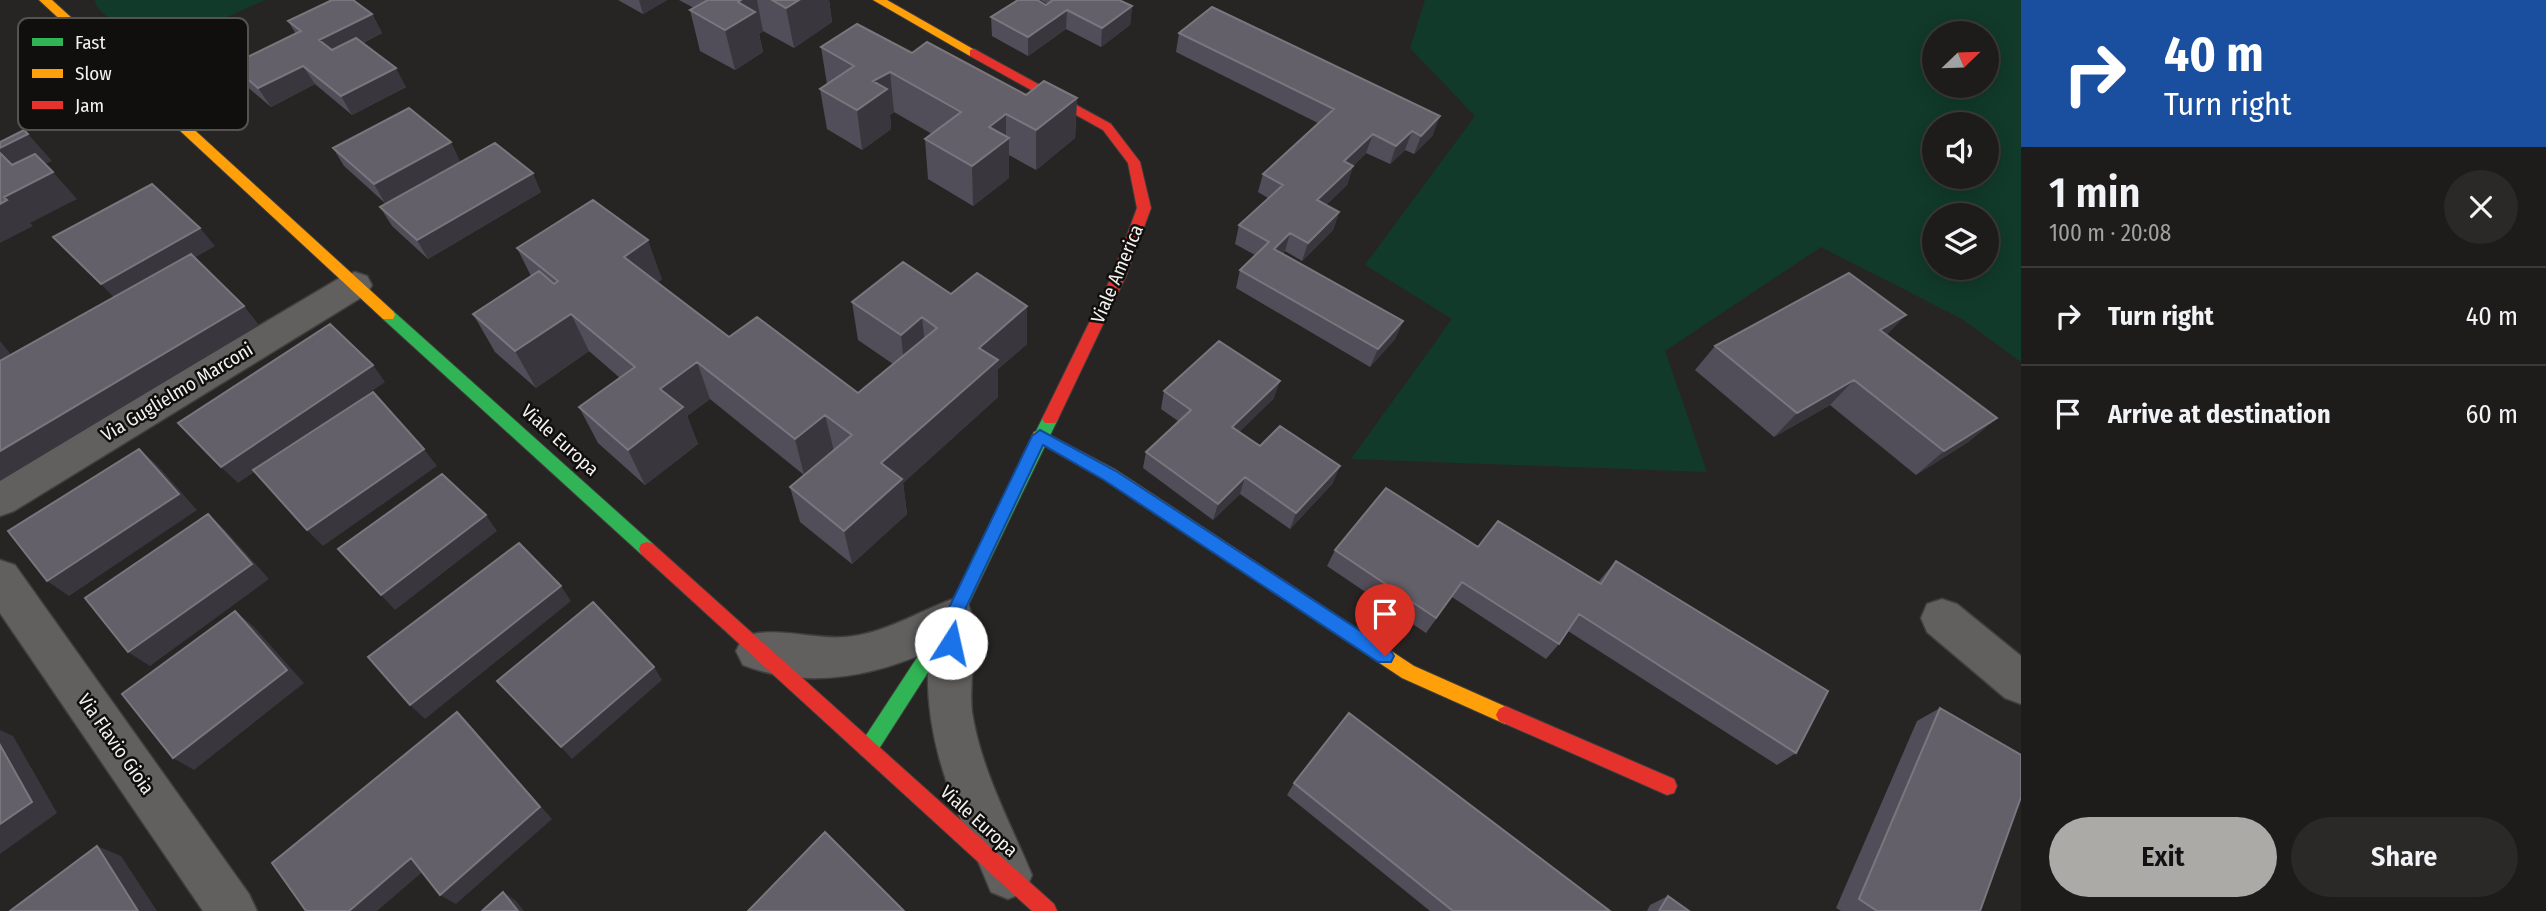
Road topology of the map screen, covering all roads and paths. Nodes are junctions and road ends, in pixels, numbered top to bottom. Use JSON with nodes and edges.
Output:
{"nodes":[{"id":1,"x":45,"y":0,"type":"edge"},
{"id":2,"x":878,"y":0,"type":"edge"},
{"id":3,"x":65,"y":18,"type":"edge"},
{"id":4,"x":186,"y":130,"type":"edge"},
{"id":5,"x":355,"y":285,"type":"junction"},
{"id":6,"x":1040,"y":436,"type":"junction"},
{"id":7,"x":0,"y":499,"type":"edge"},
{"id":8,"x":0,"y":578,"type":"edge"},
{"id":9,"x":953,"y":618,"type":"junction"},
{"id":10,"x":1942,"y":618,"type":"dead end"},
{"id":11,"x":758,"y":651,"type":"junction"},
{"id":12,"x":2021,"y":683,"type":"edge"},
{"id":13,"x":868,"y":749,"type":"junction"},
{"id":14,"x":1667,"y":786,"type":"dead end"},
{"id":15,"x":1009,"y":877,"type":"junction"},
{"id":16,"x":233,"y":911,"type":"edge"},
{"id":17,"x":1047,"y":911,"type":"edge"}],
"edges":[{"from":1,"to":3,"type":"street","name":"Viale Europa"},
{"from":2,"to":6,"type":"street","name":"Viale America"},
{"from":4,"to":5,"type":"street","name":"Viale Europa"},
{"from":5,"to":7,"type":"street","name":"Via Guglielmo Marconi"},
{"from":5,"to":11,"type":"street","name":"Viale Europa"},
{"from":6,"to":9,"type":"street","name":"Viale America"},
{"from":6,"to":14,"type":"street"},
{"from":8,"to":16,"type":"street","name":"Via Flavio Gioia"},
{"from":9,"to":11,"type":"street"},
{"from":9,"to":13,"type":"street","name":"Viale America"},
{"from":9,"to":15,"type":"street"},
{"from":10,"to":12,"type":"street"},
{"from":11,"to":13,"type":"street","name":"Viale Europa"},
{"from":13,"to":15,"type":"street","name":"Viale Europa"},
{"from":15,"to":17,"type":"street","name":"Viale Europa"}]}
